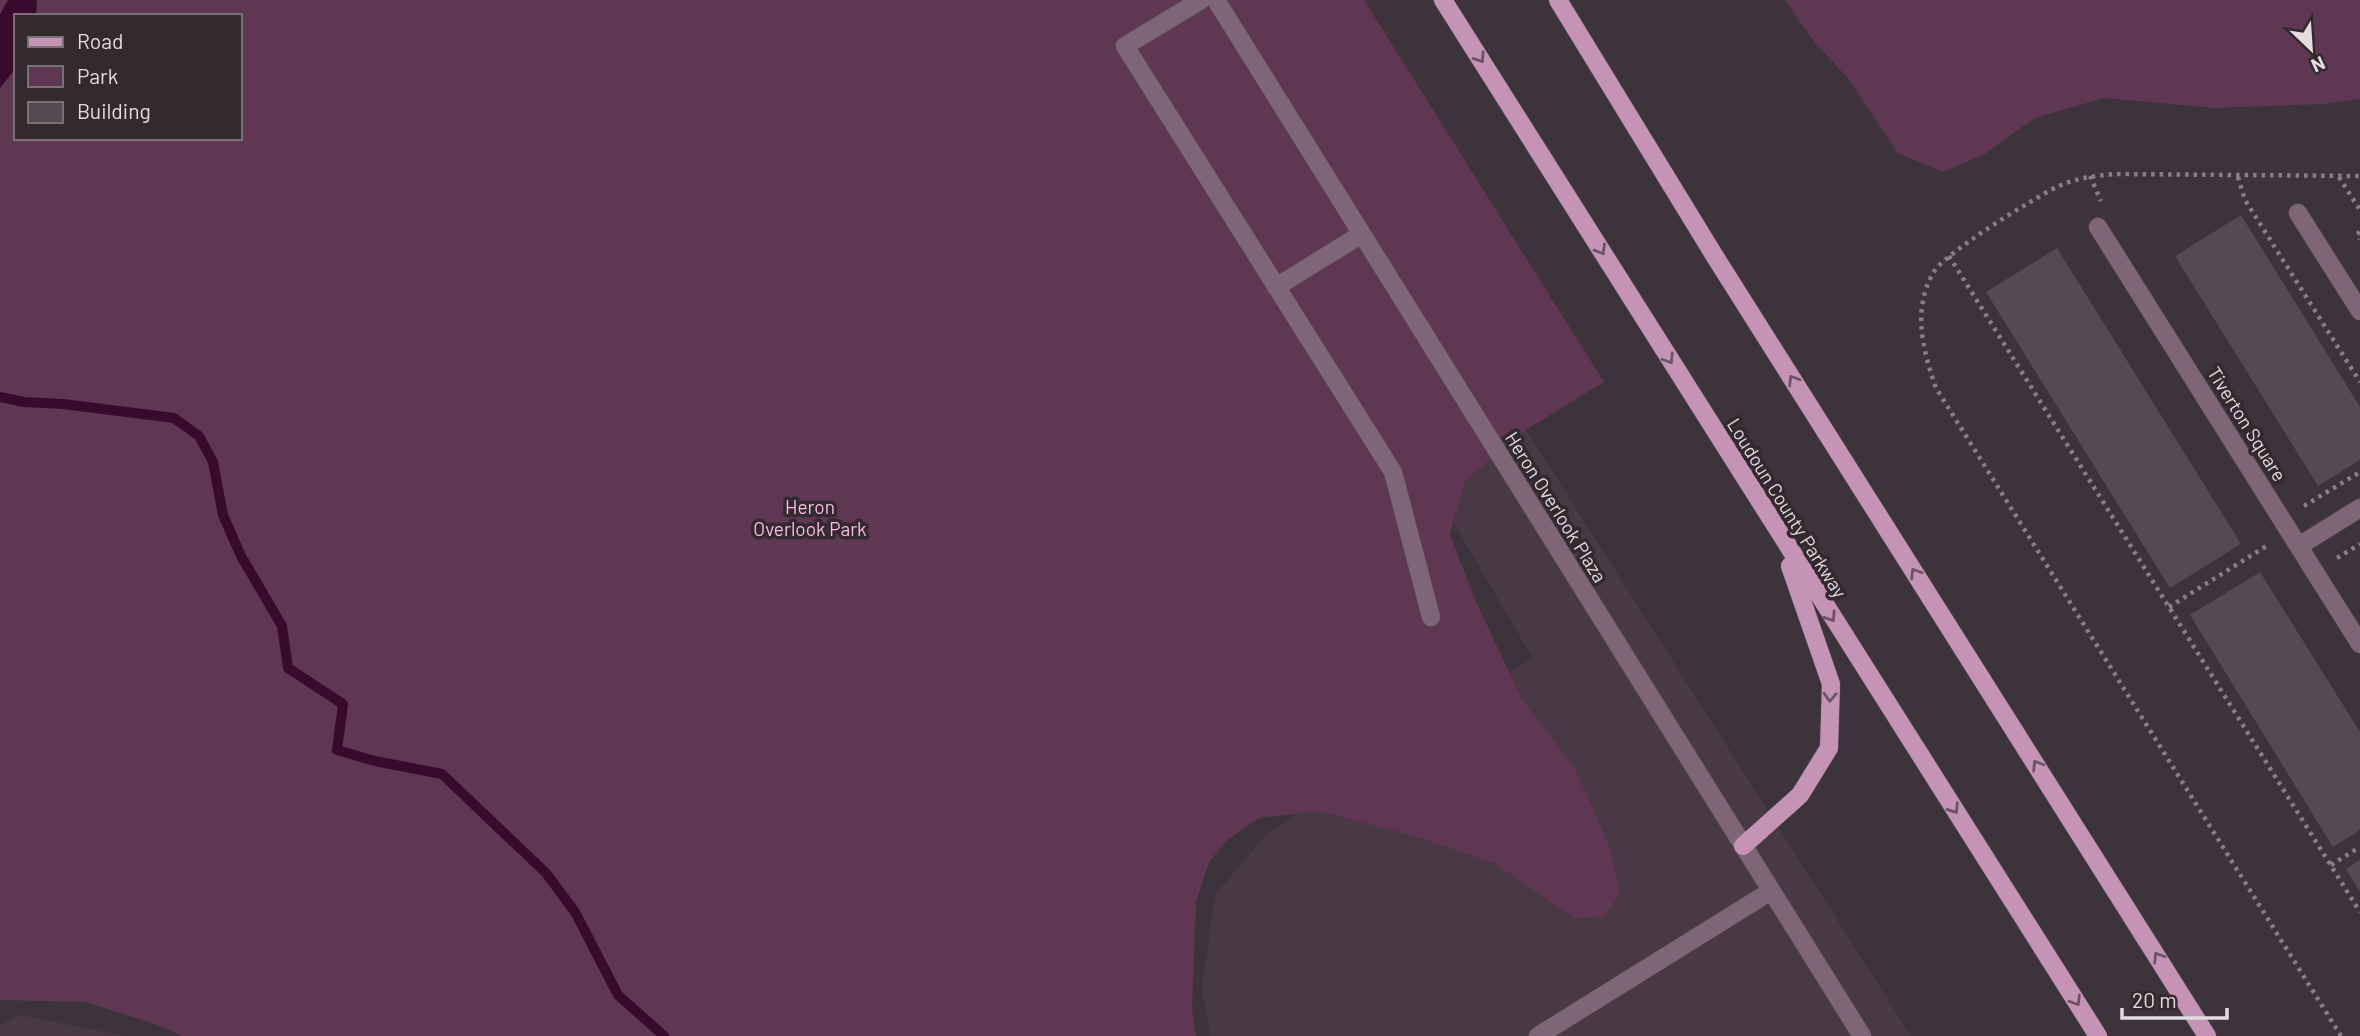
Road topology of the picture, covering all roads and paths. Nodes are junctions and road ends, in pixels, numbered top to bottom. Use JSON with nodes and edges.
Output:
{"nodes":[{"id":1,"x":1201,"y":0,"type":"edge"},
{"id":2,"x":1216,"y":0,"type":"edge"},
{"id":3,"x":1443,"y":0,"type":"edge"},
{"id":4,"x":1558,"y":0,"type":"edge"},
{"id":5,"x":2339,"y":176,"type":"junction"},
{"id":6,"x":2360,"y":176,"type":"edge"},
{"id":7,"x":2238,"y":177,"type":"junction"},
{"id":8,"x":2360,"y":210,"type":"edge"},
{"id":9,"x":2298,"y":213,"type":"dead end"},
{"id":10,"x":2098,"y":227,"type":"dead end"},
{"id":11,"x":2360,"y":232,"type":"edge"},
{"id":12,"x":1362,"y":234,"type":"junction"},
{"id":13,"x":2360,"y":239,"type":"edge"},
{"id":14,"x":1949,"y":256,"type":"junction"},
{"id":15,"x":1276,"y":287,"type":"junction"},
{"id":16,"x":2360,"y":311,"type":"edge"},
{"id":17,"x":2360,"y":382,"type":"edge"},
{"id":18,"x":2360,"y":472,"type":"edge"},
{"id":19,"x":2360,"y":508,"type":"edge"},
{"id":20,"x":2290,"y":532,"type":"junction"},
{"id":21,"x":1782,"y":539,"type":"junction"},
{"id":22,"x":2169,"y":607,"type":"junction"},
{"id":23,"x":1432,"y":617,"type":"dead end"},
{"id":24,"x":2360,"y":644,"type":"edge"},
{"id":25,"x":1743,"y":846,"type":"junction"},
{"id":26,"x":2360,"y":847,"type":"edge"},
{"id":27,"x":2330,"y":866,"type":"junction"},
{"id":28,"x":1771,"y":891,"type":"junction"},
{"id":29,"x":2360,"y":912,"type":"edge"},
{"id":30,"x":1538,"y":1036,"type":"edge"},
{"id":31,"x":1861,"y":1036,"type":"edge"},
{"id":32,"x":2098,"y":1036,"type":"edge"},
{"id":33,"x":2207,"y":1036,"type":"edge"},
{"id":34,"x":2341,"y":1036,"type":"edge"}],
"edges":[{"from":1,"to":15,"type":"street"},
{"from":2,"to":12,"type":"street","name":"Heron Overlook Plaza"},
{"from":3,"to":21,"type":"main road","name":"Loudoun County Parkway","one_way":true},
{"from":33,"to":4,"type":"main road","one_way":true},
{"from":5,"to":6,"type":"path"},
{"from":5,"to":7,"type":"path"},
{"from":5,"to":8,"type":"path"},
{"from":7,"to":14,"type":"path"},
{"from":7,"to":17,"type":"path"},
{"from":9,"to":16,"type":"street"},
{"from":10,"to":20,"type":"street","name":"Tiverton Square"},
{"from":11,"to":13,"type":"path"},
{"from":12,"to":15,"type":"street"},
{"from":12,"to":25,"type":"street","name":"Heron Overlook Plaza"},
{"from":14,"to":22,"type":"path"},
{"from":14,"to":34,"type":"path"},
{"from":15,"to":23,"type":"street"},
{"from":18,"to":20,"type":"path"},
{"from":19,"to":20,"type":"street"},
{"from":20,"to":22,"type":"path"},
{"from":20,"to":24,"type":"street","name":"Tiverton Square"},
{"from":21,"to":25,"type":"main road","one_way":true},
{"from":21,"to":32,"type":"main road","name":"Loudoun County Parkway","one_way":true},
{"from":22,"to":27,"type":"path"},
{"from":25,"to":28,"type":"street","name":"Heron Overlook Plaza"},
{"from":26,"to":27,"type":"path"},
{"from":27,"to":29,"type":"path"},
{"from":28,"to":30,"type":"street"},
{"from":28,"to":31,"type":"street","name":"Heron Overlook Plaza"}]}
